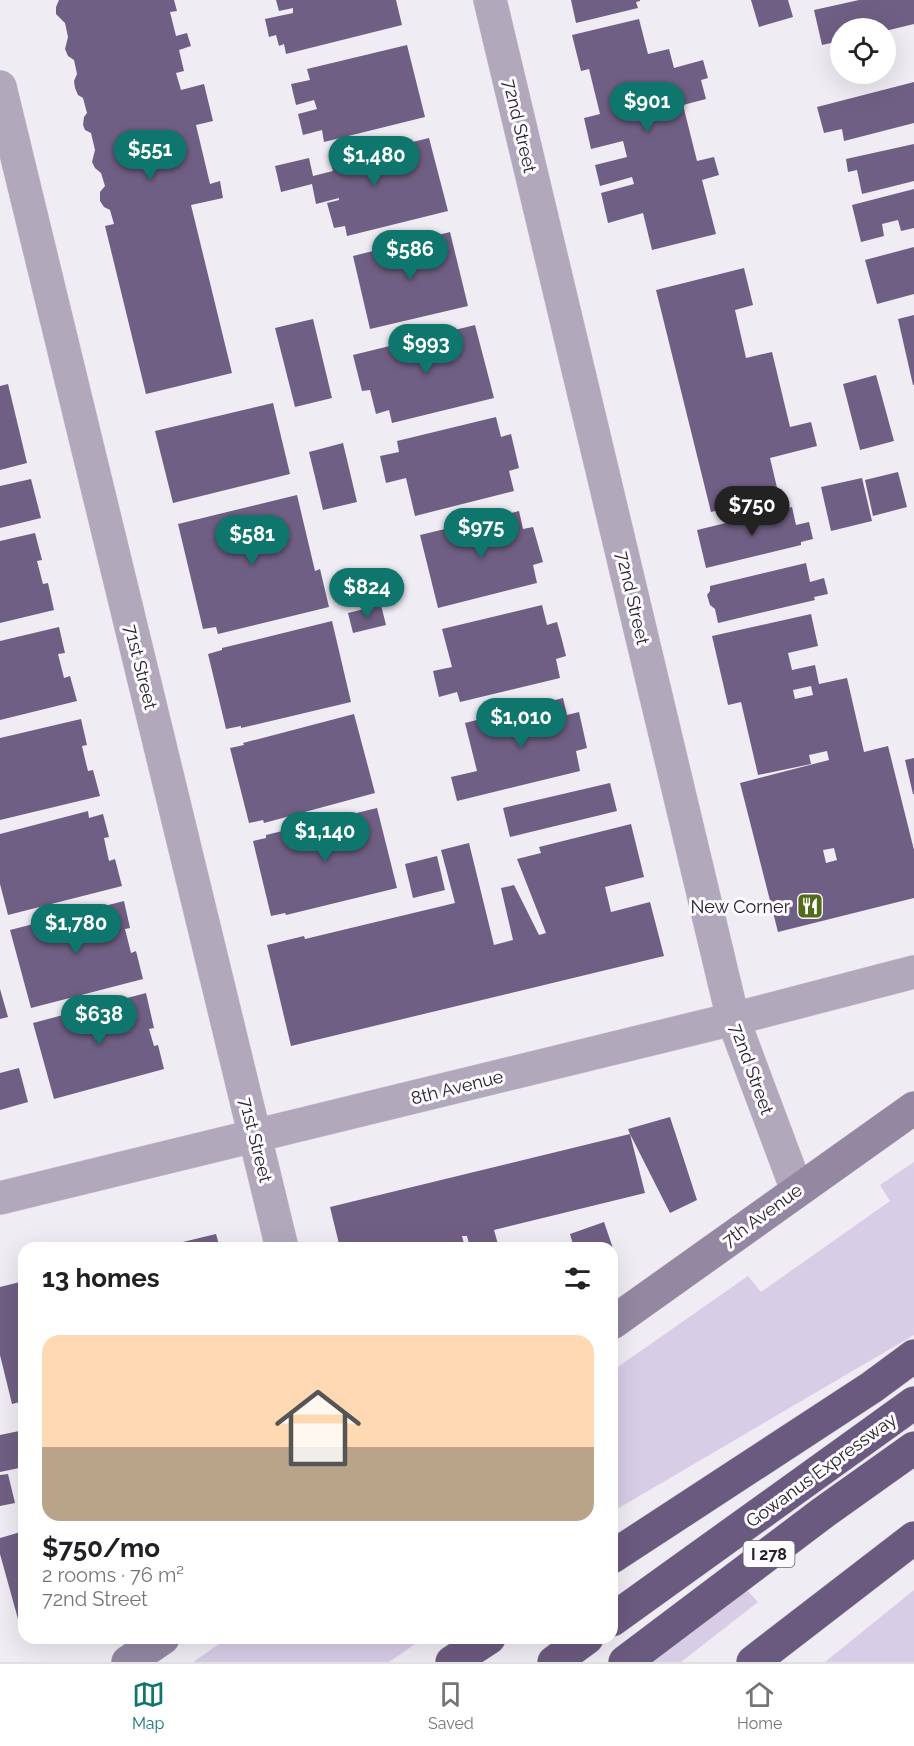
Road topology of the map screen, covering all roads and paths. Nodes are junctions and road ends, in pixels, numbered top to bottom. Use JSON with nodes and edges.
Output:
{"nodes":[{"id":1,"x":490,"y":0,"type":"edge"},
{"id":2,"x":0,"y":87,"type":"edge"},
{"id":3,"x":914,"y":972,"type":"edge"},
{"id":4,"x":733,"y":1019,"type":"junction"},
{"id":5,"x":914,"y":1108,"type":"edge"},
{"id":6,"x":255,"y":1136,"type":"junction"},
{"id":7,"x":797,"y":1190,"type":"junction"},
{"id":8,"x":0,"y":1198,"type":"edge"},
{"id":9,"x":281,"y":1242,"type":"edge"},
{"id":10,"x":618,"y":1319,"type":"edge"},
{"id":11,"x":914,"y":1356,"type":"edge"},
{"id":12,"x":914,"y":1403,"type":"edge"},
{"id":13,"x":914,"y":1448,"type":"edge"},
{"id":14,"x":914,"y":1538,"type":"edge"},
{"id":15,"x":618,"y":1553,"type":"edge"},
{"id":16,"x":618,"y":1616,"type":"edge"},
{"id":17,"x":154,"y":1644,"type":"edge"},
{"id":18,"x":480,"y":1644,"type":"edge"},
{"id":19,"x":579,"y":1644,"type":"edge"},
{"id":20,"x":128,"y":1662,"type":"edge"},
{"id":21,"x":452,"y":1662,"type":"edge"},
{"id":22,"x":554,"y":1662,"type":"edge"},
{"id":23,"x":626,"y":1662,"type":"edge"},
{"id":24,"x":753,"y":1662,"type":"edge"}],
"edges":[{"from":1,"to":4,"type":"street","name":"72nd Street"},
{"from":2,"to":6,"type":"street","name":"71st Street"},
{"from":3,"to":4,"type":"street","name":"8th Avenue"},
{"from":4,"to":6,"type":"street","name":"8th Avenue"},
{"from":4,"to":7,"type":"street","name":"72nd Street"},
{"from":5,"to":7,"type":"main road","name":"7th Avenue"},
{"from":6,"to":8,"type":"street","name":"8th Avenue"},
{"from":6,"to":9,"type":"street","name":"71st Street"},
{"from":7,"to":10,"type":"main road","name":"7th Avenue"},
{"from":11,"to":15,"type":"highway"},
{"from":12,"to":16,"type":"highway","name":"Gowanus Expressway","number":"I 278"},
{"from":13,"to":23,"type":"highway","number":"I 278"},
{"from":14,"to":24,"type":"highway"},
{"from":17,"to":20,"type":"main road"},
{"from":18,"to":21,"type":"highway"},
{"from":19,"to":22,"type":"highway"}]}
